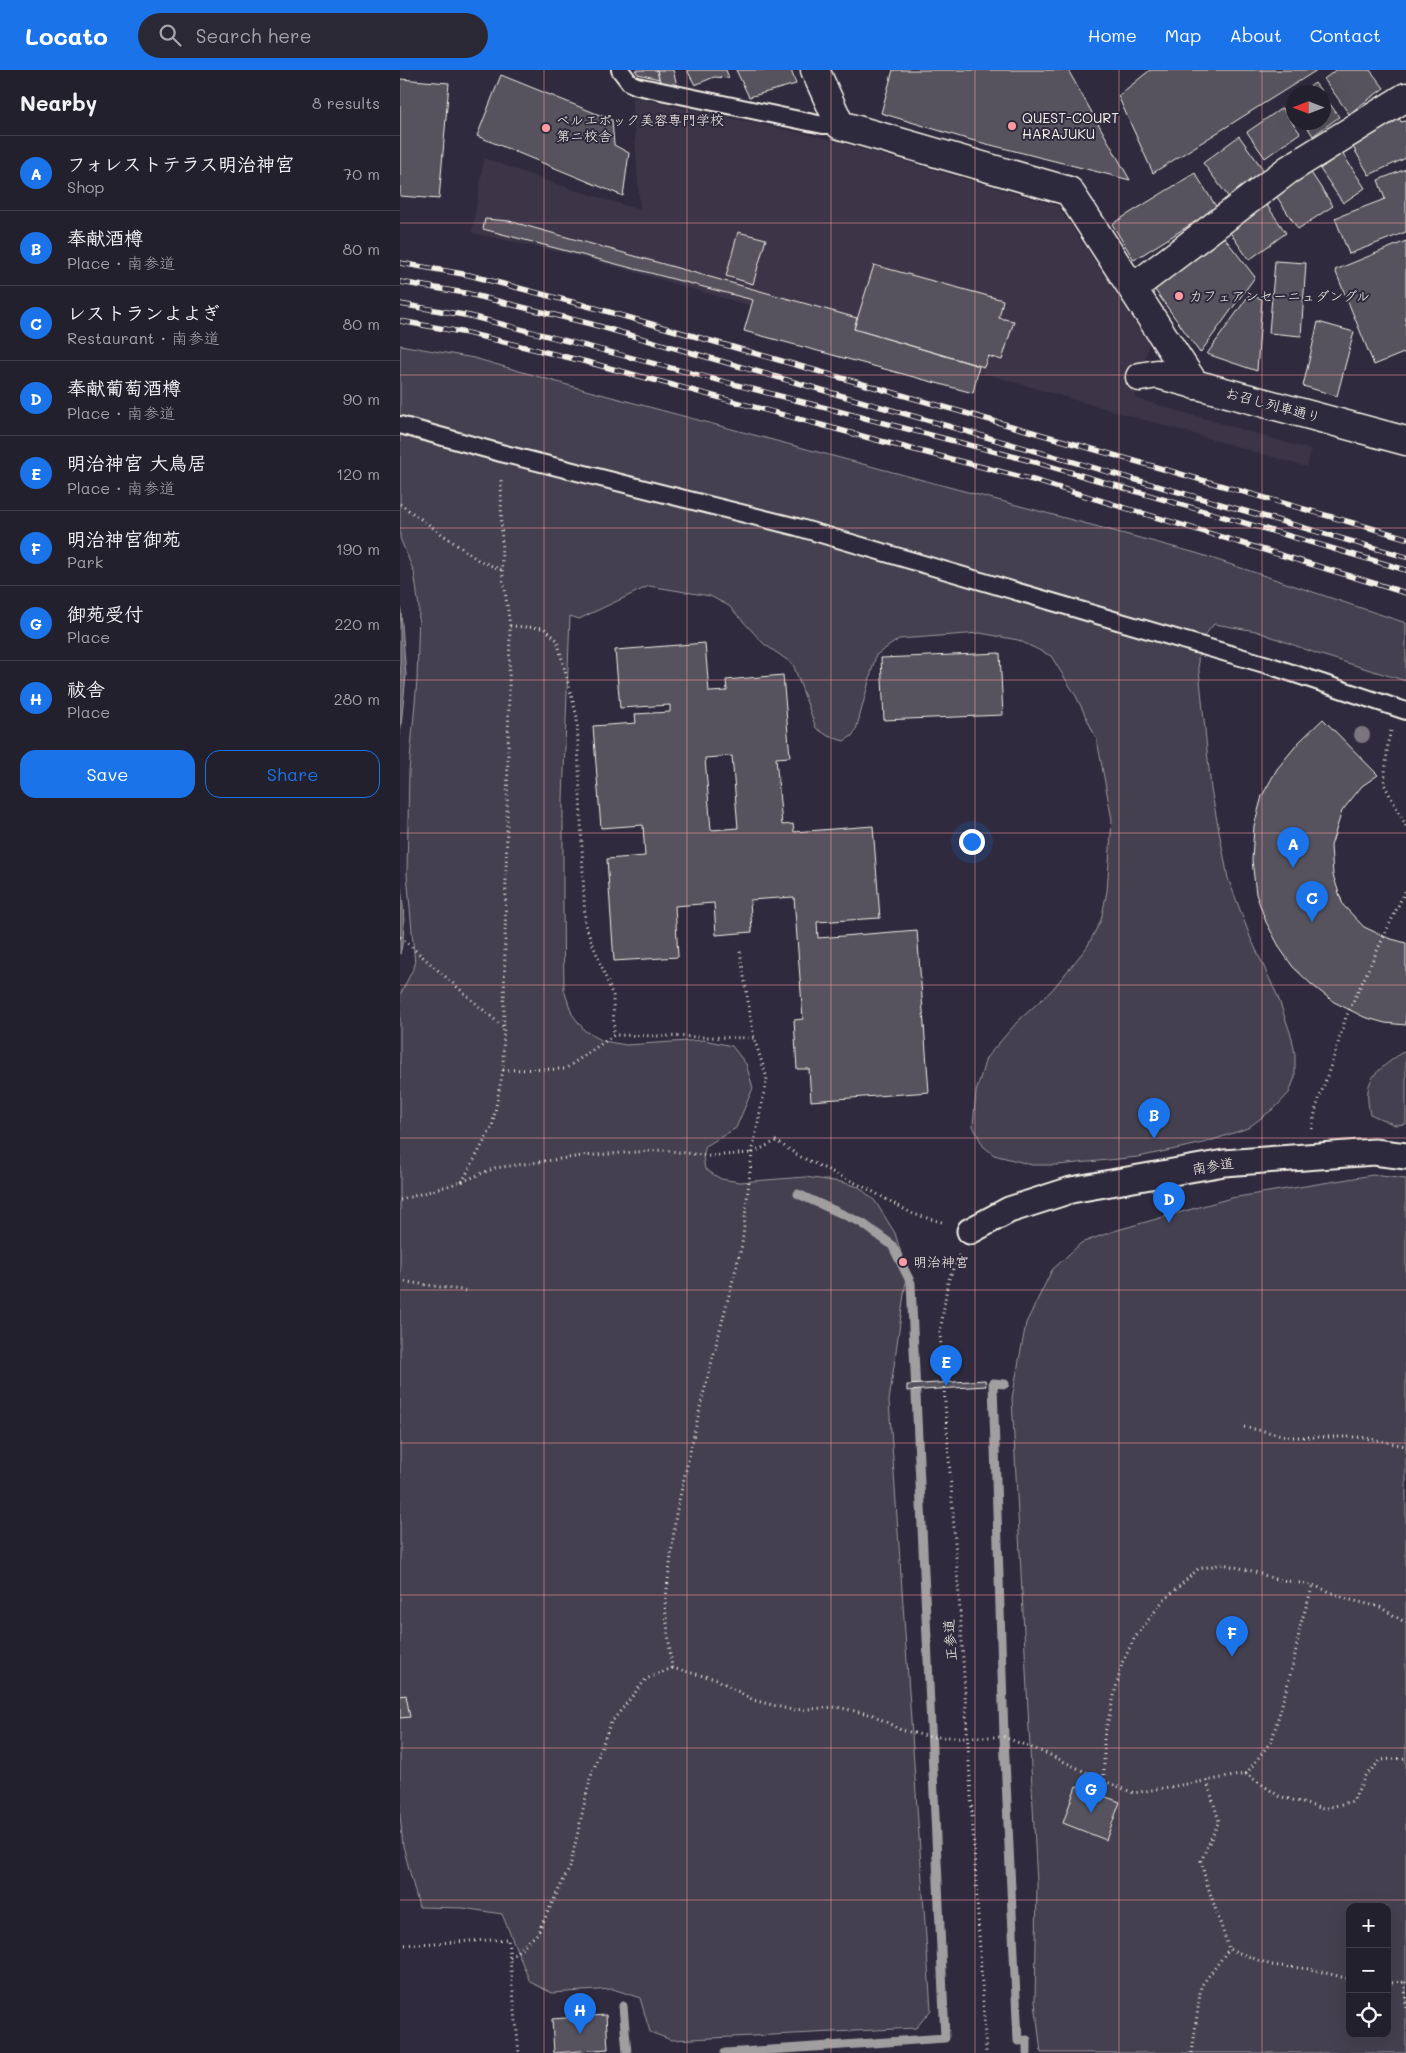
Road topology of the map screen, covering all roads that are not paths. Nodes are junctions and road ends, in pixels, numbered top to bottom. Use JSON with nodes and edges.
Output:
{"nodes":[{"id":1,"x":620,"y":70,"type":"edge"},
{"id":2,"x":815,"y":70,"type":"edge"},
{"id":3,"x":1406,"y":97,"type":"edge"},
{"id":4,"x":840,"y":125,"type":"junction"},
{"id":5,"x":1133,"y":288,"type":"junction"},
{"id":6,"x":1140,"y":377,"type":"dead end"},
{"id":7,"x":1195,"y":385,"type":"junction"},
{"id":8,"x":400,"y":425,"type":"edge"},
{"id":9,"x":1406,"y":441,"type":"edge"},
{"id":10,"x":1402,"y":710,"type":"edge"},
{"id":11,"x":1406,"y":1156,"type":"edge"},
{"id":12,"x":970,"y":1230,"type":"road end"}],
"edges":[{"from":1,"to":4,"type":"lane"},
{"from":2,"to":4,"type":"street"},
{"from":3,"to":5,"type":"street"},
{"from":4,"to":5,"type":"street"},
{"from":5,"to":7,"type":"street"},
{"from":6,"to":7,"type":"street","name":"お召し列車通り"},
{"from":7,"to":9,"type":"street","name":"お召し列車通り"},
{"from":8,"to":10,"type":"lane"},
{"from":11,"to":12,"type":"street","name":"南参道"}]}
